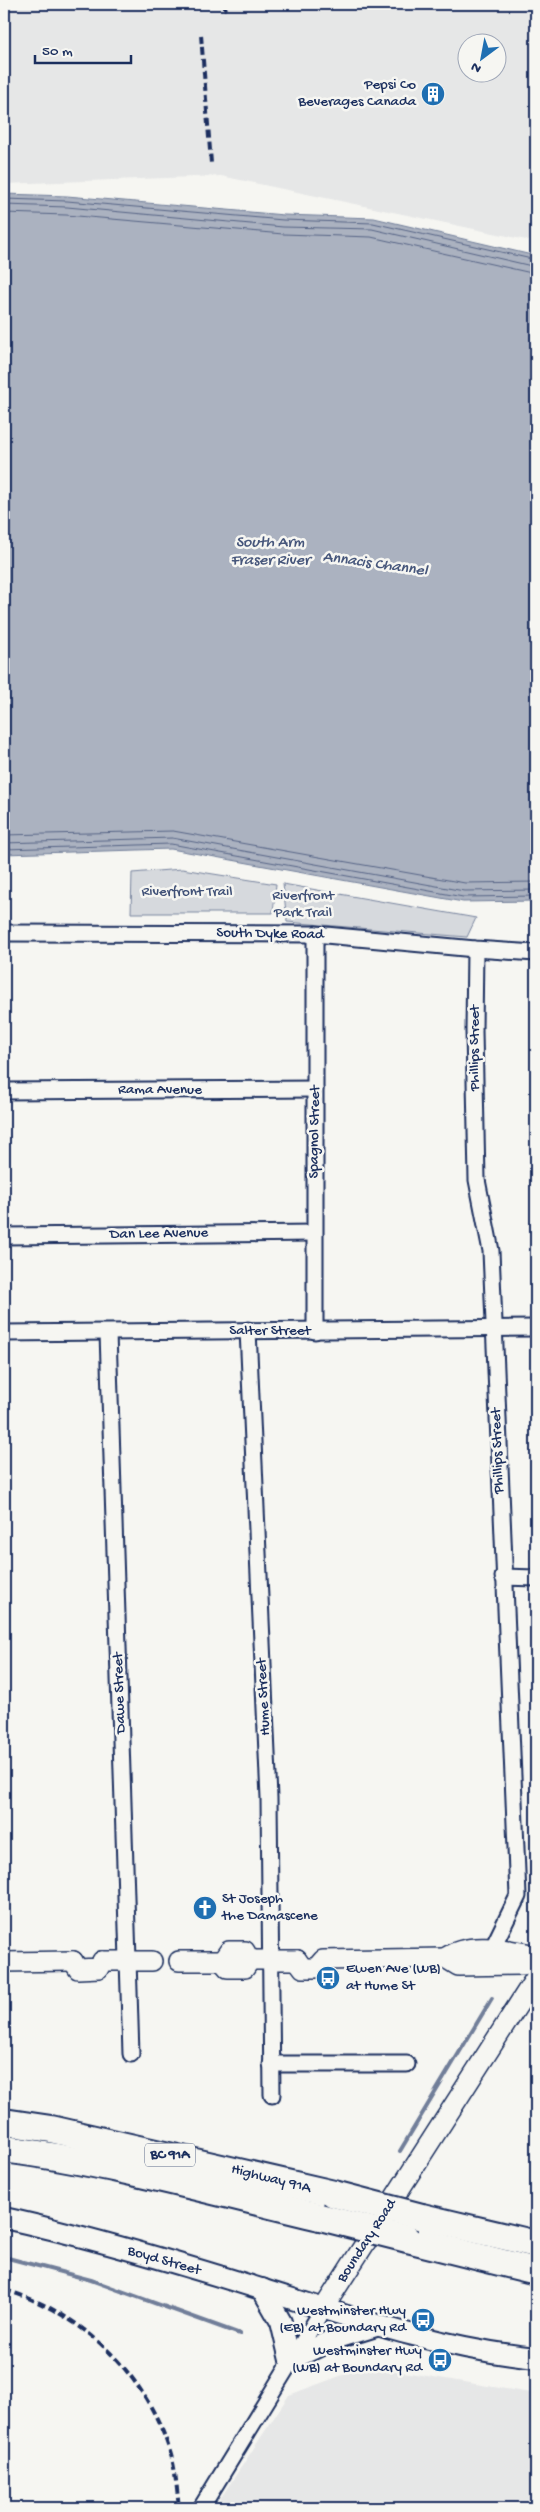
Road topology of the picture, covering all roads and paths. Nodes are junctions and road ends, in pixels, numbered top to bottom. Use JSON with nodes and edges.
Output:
{"nodes":[{"id":1,"x":4,"y":933,"type":"edge"},
{"id":2,"x":315,"y":934,"type":"junction"},
{"id":3,"x":475,"y":949,"type":"junction"},
{"id":4,"x":536,"y":953,"type":"edge"},
{"id":5,"x":315,"y":1089,"type":"junction"},
{"id":6,"x":4,"y":1091,"type":"edge"},
{"id":7,"x":314,"y":1233,"type":"junction"},
{"id":8,"x":4,"y":1236,"type":"edge"},
{"id":9,"x":536,"y":1328,"type":"edge"},
{"id":10,"x":248,"y":1330,"type":"junction"},
{"id":11,"x":493,"y":1330,"type":"junction"},
{"id":12,"x":315,"y":1331,"type":"junction"},
{"id":13,"x":4,"y":1333,"type":"edge"},
{"id":14,"x":108,"y":1333,"type":"junction"},
{"id":15,"x":503,"y":1577,"type":"junction"},
{"id":16,"x":536,"y":1578,"type":"edge"},
{"id":17,"x":492,"y":1948,"type":"junction"},
{"id":18,"x":536,"y":1955,"type":"edge"},
{"id":19,"x":445,"y":1958,"type":"junction"},
{"id":20,"x":271,"y":1960,"type":"junction"},
{"id":21,"x":128,"y":1961,"type":"junction"},
{"id":22,"x":536,"y":1961,"type":"edge"},
{"id":23,"x":4,"y":1962,"type":"edge"},
{"id":24,"x":507,"y":1965,"type":"junction"},
{"id":25,"x":536,"y":1977,"type":"edge"},
{"id":26,"x":518,"y":2006,"type":"junction"},
{"id":27,"x":131,"y":2054,"type":"dead end"},
{"id":28,"x":272,"y":2064,"type":"junction"},
{"id":29,"x":407,"y":2064,"type":"dead end"},
{"id":30,"x":272,"y":2095,"type":"dead end"},
{"id":31,"x":4,"y":2122,"type":"edge"},
{"id":32,"x":4,"y":2149,"type":"edge"},
{"id":33,"x":4,"y":2218,"type":"edge"},
{"id":34,"x":536,"y":2244,"type":"edge"},
{"id":35,"x":536,"y":2271,"type":"edge"},
{"id":36,"x":262,"y":2289,"type":"junction"},
{"id":37,"x":323,"y":2309,"type":"junction"},
{"id":38,"x":376,"y":2326,"type":"junction"},
{"id":39,"x":536,"y":2358,"type":"edge"},
{"id":40,"x":290,"y":2360,"type":"junction"},
{"id":41,"x":201,"y":2508,"type":"edge"}],
"edges":[{"from":1,"to":2,"type":"street","name":"South Dyke Road"},
{"from":2,"to":3,"type":"street","name":"South Dyke Road"},
{"from":2,"to":5,"type":"street","name":"Spagnol Street"},
{"from":3,"to":4,"type":"street","name":"South Dyke Road"},
{"from":3,"to":11,"type":"street","name":"Phillips Street"},
{"from":5,"to":6,"type":"street","name":"Rama Avenue"},
{"from":5,"to":7,"type":"street","name":"Spagnol Street"},
{"from":7,"to":8,"type":"street","name":"Dan Lee Avenue"},
{"from":7,"to":12,"type":"street","name":"Spagnol Street"},
{"from":9,"to":11,"type":"street","name":"Salter Street"},
{"from":10,"to":12,"type":"street","name":"Salter Street"},
{"from":10,"to":14,"type":"street","name":"Salter Street"},
{"from":10,"to":20,"type":"street","name":"Hume Street"},
{"from":11,"to":12,"type":"street","name":"Salter Street"},
{"from":11,"to":15,"type":"street","name":"Phillips Street"},
{"from":13,"to":14,"type":"street","name":"Salter Street"},
{"from":14,"to":21,"type":"street","name":"Dawe Street"},
{"from":15,"to":16,"type":"street"},
{"from":15,"to":17,"type":"street","name":"Phillips Street"},
{"from":17,"to":18,"type":"street"},
{"from":17,"to":19,"type":"street"},
{"from":19,"to":20,"type":"street"},
{"from":19,"to":24,"type":"street"},
{"from":20,"to":21,"type":"street"},
{"from":20,"to":28,"type":"street","name":"Hume Street"},
{"from":21,"to":23,"type":"street"},
{"from":21,"to":27,"type":"street","name":"Dawe Street"},
{"from":22,"to":24,"type":"street"},
{"from":24,"to":26,"type":"street"},
{"from":25,"to":26,"type":"street","name":"Boundary Road"},
{"from":26,"to":37,"type":"street","name":"Boundary Road"},
{"from":28,"to":29,"type":"street"},
{"from":28,"to":30,"type":"street","name":"Hume Street"},
{"from":31,"to":34,"type":"highway","name":"Highway 91A","number":"BC 91A","bridge":true},
{"from":32,"to":35,"type":"highway","name":"Highway 91A","number":"BC 91A","bridge":true},
{"from":33,"to":36,"type":"main road","name":"Boyd Street"},
{"from":36,"to":37,"type":"main road","name":"Boyd Street"},
{"from":36,"to":40,"type":"main road"},
{"from":37,"to":38,"type":"main road","name":"Boyd Street"},
{"from":37,"to":40,"type":"street","name":"Boundary Road"},
{"from":38,"to":39,"type":"main road","name":"Boyd Street"},
{"from":38,"to":40,"type":"main road"},
{"from":40,"to":41,"type":"street","name":"Boundary Road"}]}
